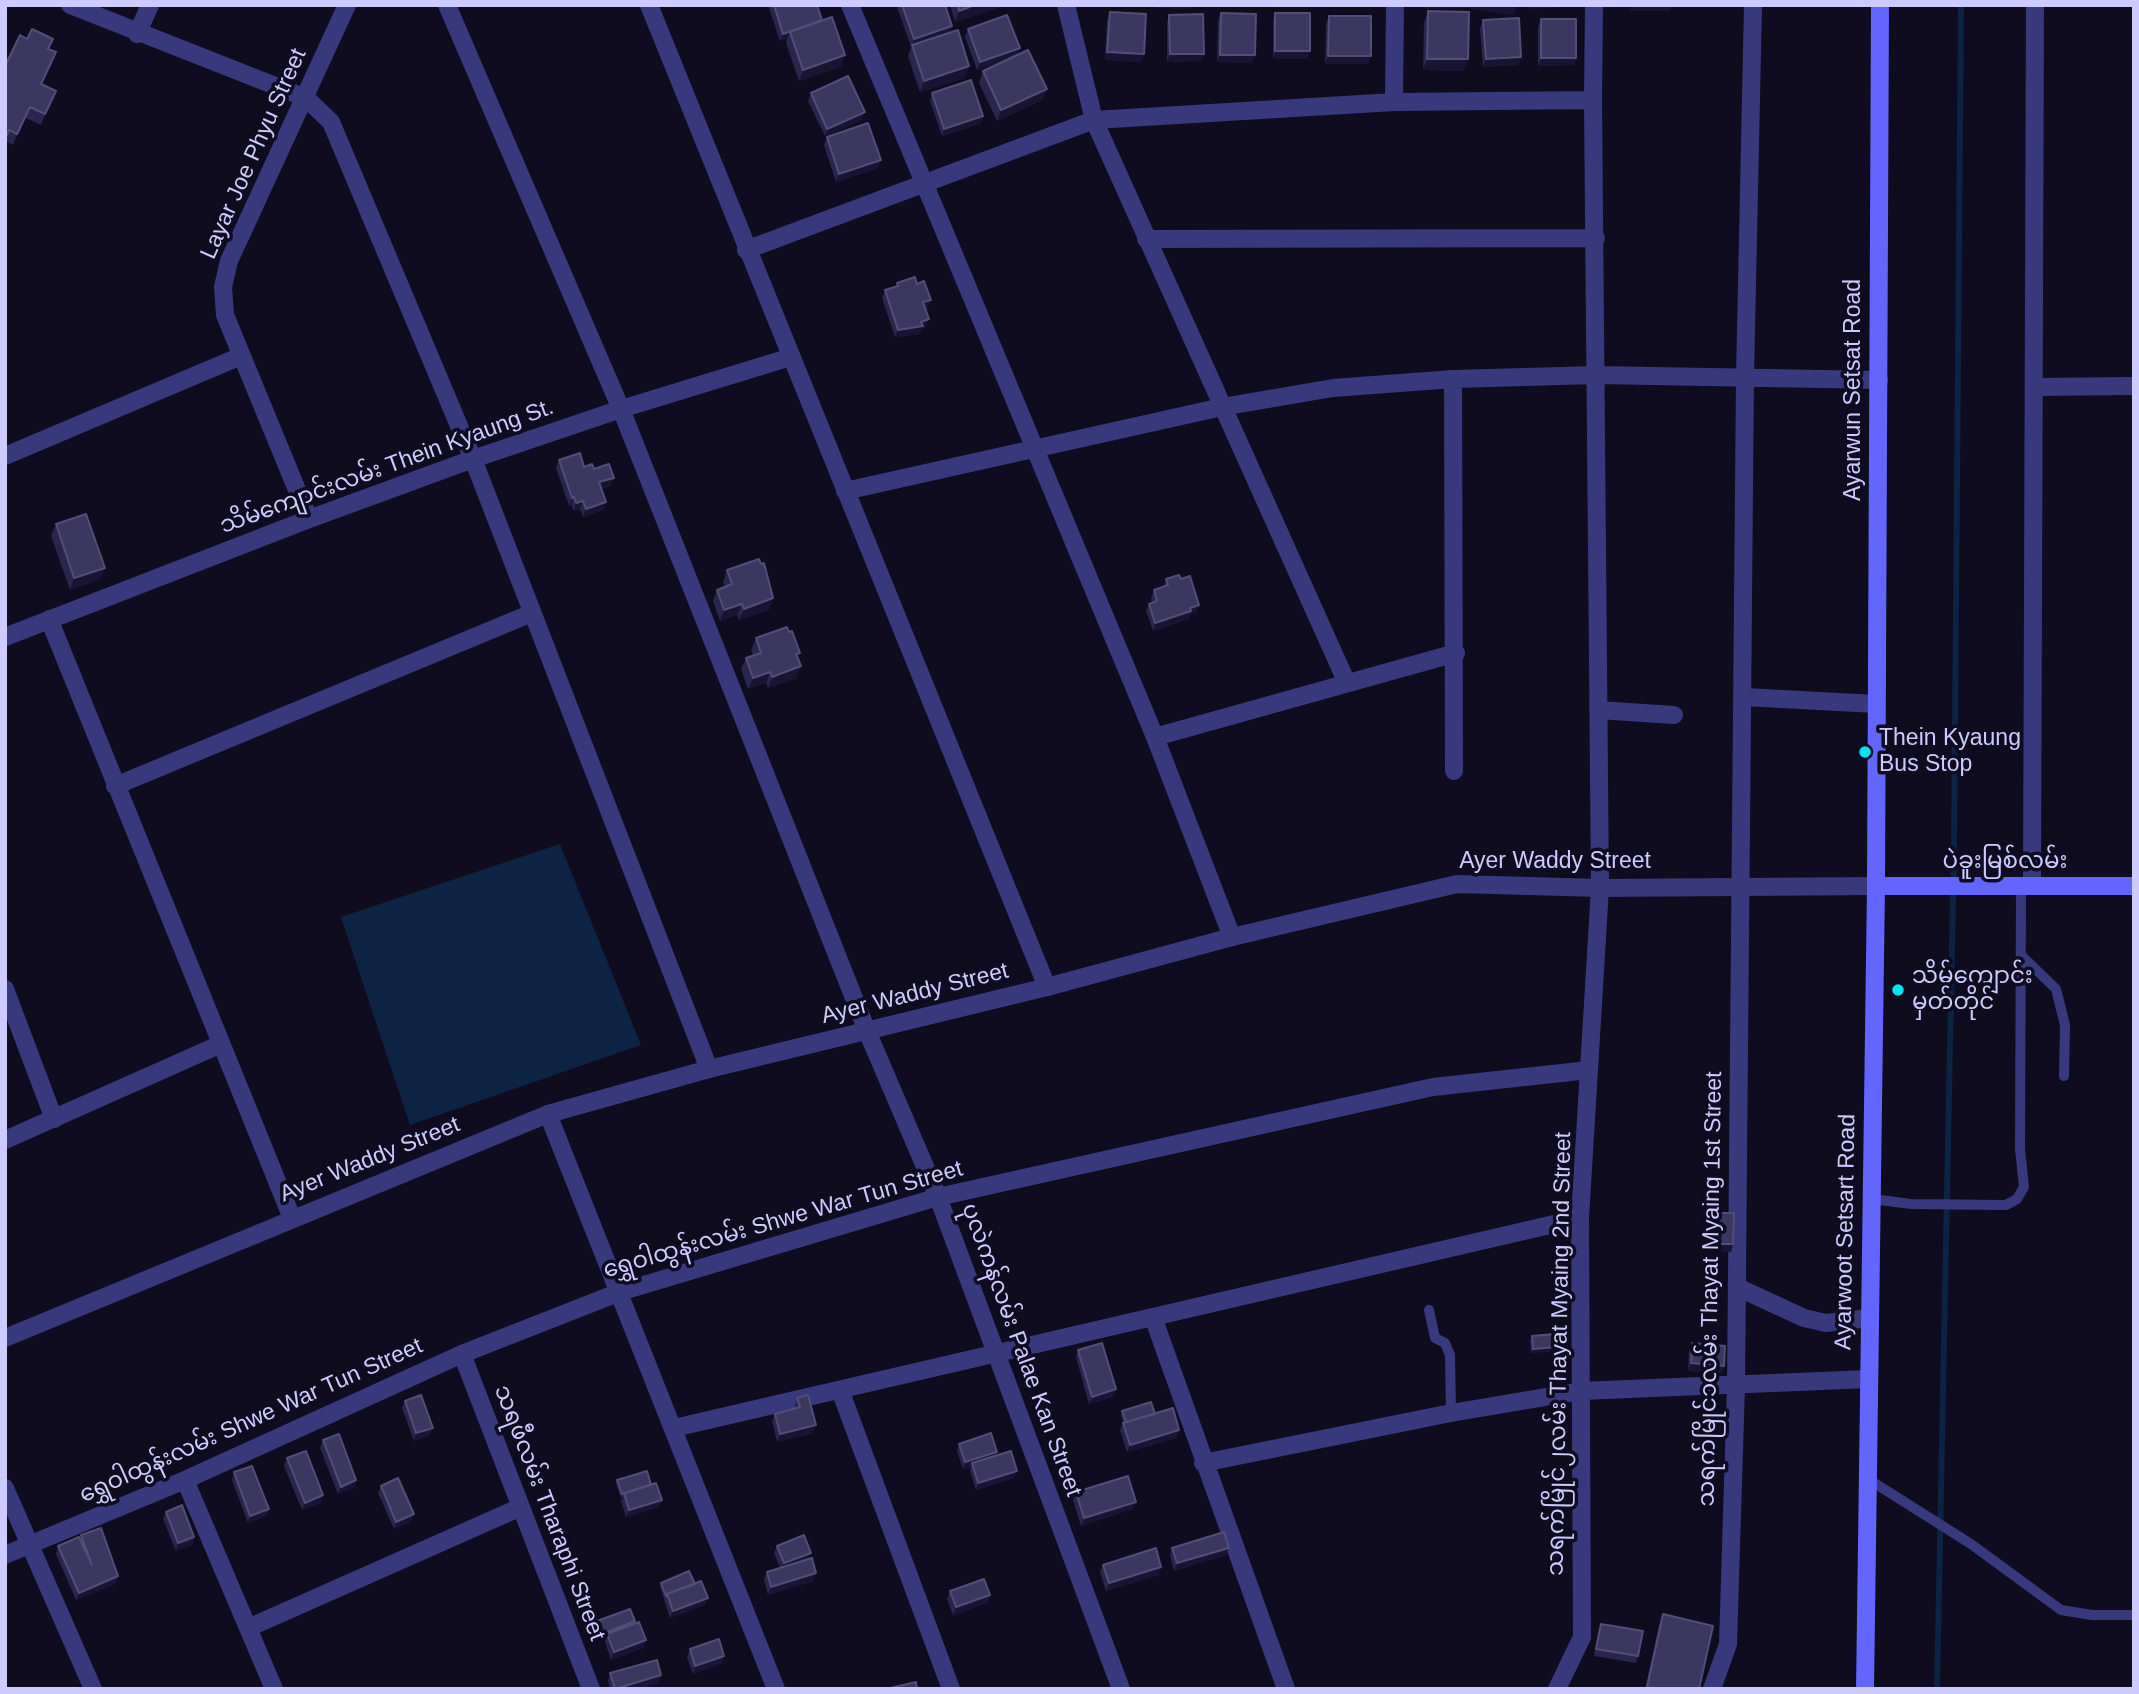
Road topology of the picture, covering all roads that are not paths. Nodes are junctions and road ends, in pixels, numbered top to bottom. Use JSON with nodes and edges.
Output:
{"nodes":[{"id":1,"x":70,"y":5,"type":"edge"},
{"id":2,"x":150,"y":5,"type":"edge"},
{"id":3,"x":346,"y":5,"type":"edge"},
{"id":4,"x":447,"y":5,"type":"edge"},
{"id":5,"x":649,"y":5,"type":"edge"},
{"id":6,"x":850,"y":5,"type":"edge"},
{"id":7,"x":1066,"y":5,"type":"edge"},
{"id":8,"x":1395,"y":5,"type":"edge"},
{"id":9,"x":1594,"y":5,"type":"edge"},
{"id":10,"x":1753,"y":5,"type":"edge"},
{"id":11,"x":1880,"y":5,"type":"edge"},
{"id":12,"x":2035,"y":5,"type":"edge"},
{"id":13,"x":137,"y":34,"type":"junction"},
{"id":14,"x":306,"y":98,"type":"junction"},
{"id":15,"x":1593,"y":100,"type":"junction"},
{"id":16,"x":1394,"y":102,"type":"junction"},
{"id":17,"x":1094,"y":120,"type":"junction"},
{"id":18,"x":923,"y":182,"type":"junction"},
{"id":19,"x":1596,"y":238,"type":"junction"},
{"id":20,"x":1146,"y":239,"type":"junction"},
{"id":21,"x":746,"y":250,"type":"junction"},
{"id":22,"x":241,"y":356,"type":"junction"},
{"id":23,"x":791,"y":357,"type":"junction"},
{"id":24,"x":1596,"y":375,"type":"junction"},
{"id":25,"x":1745,"y":376,"type":"junction"},
{"id":26,"x":1453,"y":379,"type":"junction"},
{"id":27,"x":1878,"y":380,"type":"junction"},
{"id":28,"x":2134,"y":386,"type":"edge"},
{"id":29,"x":2034,"y":387,"type":"junction"},
{"id":30,"x":1222,"y":407,"type":"junction"},
{"id":31,"x":621,"y":409,"type":"junction"},
{"id":32,"x":1033,"y":448,"type":"junction"},
{"id":33,"x":5,"y":456,"type":"edge"},
{"id":34,"x":473,"y":459,"type":"junction"},
{"id":35,"x":845,"y":491,"type":"junction"},
{"id":36,"x":309,"y":519,"type":"junction"},
{"id":37,"x":532,"y":614,"type":"junction"},
{"id":38,"x":49,"y":619,"type":"junction"},
{"id":39,"x":5,"y":637,"type":"edge"},
{"id":40,"x":1456,"y":653,"type":"junction"},
{"id":41,"x":1347,"y":683,"type":"junction"},
{"id":42,"x":1744,"y":697,"type":"junction"},
{"id":43,"x":1877,"y":704,"type":"junction"},
{"id":44,"x":1598,"y":710,"type":"junction"},
{"id":45,"x":1674,"y":715,"type":"dead end"},
{"id":46,"x":1155,"y":737,"type":"junction"},
{"id":47,"x":1454,"y":771,"type":"dead end"},
{"id":48,"x":1876,"y":776,"type":"joint"},
{"id":49,"x":115,"y":786,"type":"junction"},
{"id":50,"x":1876,"y":886,"type":"junction"},
{"id":51,"x":2027,"y":886,"type":"junction"},
{"id":52,"x":2134,"y":886,"type":"edge"},
{"id":53,"x":1741,"y":887,"type":"junction"},
{"id":54,"x":1600,"y":888,"type":"junction"},
{"id":55,"x":1232,"y":937,"type":"junction"},
{"id":56,"x":2021,"y":955,"type":"junction"},
{"id":57,"x":1047,"y":986,"type":"junction"},
{"id":58,"x":5,"y":989,"type":"edge"},
{"id":59,"x":867,"y":1031,"type":"junction"},
{"id":60,"x":221,"y":1044,"type":"junction"},
{"id":61,"x":709,"y":1069,"type":"junction"},
{"id":62,"x":1589,"y":1070,"type":"junction"},
{"id":63,"x":2064,"y":1076,"type":"dead end"},
{"id":64,"x":548,"y":1114,"type":"junction"},
{"id":65,"x":54,"y":1119,"type":"junction"},
{"id":66,"x":5,"y":1140,"type":"edge"},
{"id":67,"x":938,"y":1197,"type":"junction"},
{"id":68,"x":1871,"y":1199,"type":"junction"},
{"id":69,"x":292,"y":1218,"type":"junction"},
{"id":70,"x":1580,"y":1218,"type":"junction"},
{"id":71,"x":1737,"y":1287,"type":"junction"},
{"id":72,"x":620,"y":1292,"type":"junction"},
{"id":73,"x":1429,"y":1310,"type":"dead end"},
{"id":74,"x":1153,"y":1317,"type":"junction"},
{"id":75,"x":1870,"y":1318,"type":"junction"},
{"id":76,"x":5,"y":1338,"type":"edge"},
{"id":77,"x":996,"y":1353,"type":"junction"},
{"id":78,"x":462,"y":1354,"type":"junction"},
{"id":79,"x":1869,"y":1379,"type":"junction"},
{"id":80,"x":1735,"y":1386,"type":"junction"},
{"id":81,"x":840,"y":1390,"type":"junction"},
{"id":82,"x":1581,"y":1391,"type":"junction"},
{"id":83,"x":1451,"y":1413,"type":"junction"},
{"id":84,"x":674,"y":1428,"type":"junction"},
{"id":85,"x":1203,"y":1463,"type":"junction"},
{"id":86,"x":1868,"y":1479,"type":"junction"},
{"id":87,"x":185,"y":1480,"type":"junction"},
{"id":88,"x":5,"y":1488,"type":"edge"},
{"id":89,"x":521,"y":1507,"type":"junction"},
{"id":90,"x":30,"y":1545,"type":"junction"},
{"id":91,"x":5,"y":1555,"type":"edge"},
{"id":92,"x":2134,"y":1609,"type":"edge"},
{"id":93,"x":2133,"y":1615,"type":"edge"},
{"id":94,"x":248,"y":1628,"type":"junction"},
{"id":95,"x":2134,"y":1629,"type":"edge"},
{"id":96,"x":93,"y":1689,"type":"edge"},
{"id":97,"x":274,"y":1689,"type":"edge"},
{"id":98,"x":591,"y":1689,"type":"edge"},
{"id":99,"x":776,"y":1689,"type":"edge"},
{"id":100,"x":951,"y":1689,"type":"edge"},
{"id":101,"x":1121,"y":1689,"type":"edge"},
{"id":102,"x":1286,"y":1689,"type":"edge"},
{"id":103,"x":1557,"y":1689,"type":"edge"},
{"id":104,"x":1712,"y":1689,"type":"edge"},
{"id":105,"x":1865,"y":1689,"type":"edge"}],
"edges":[{"from":1,"to":13,"type":"street"},
{"from":2,"to":13,"type":"street"},
{"from":3,"to":14,"type":"street","name":"Layar Joe Phyu Street"},
{"from":4,"to":31,"type":"street","name":"ပုလဲကန်လမ်း Palae Kan Street"},
{"from":5,"to":21,"type":"street"},
{"from":6,"to":18,"type":"street"},
{"from":7,"to":17,"type":"street"},
{"from":8,"to":16,"type":"street"},
{"from":9,"to":15,"type":"street","name":"သရက်မြိုင်၂လမ်း Thayat Myaing 2nd Street"},
{"from":10,"to":25,"type":"street","name":"သရက်မြိုင်၁လမ်း Thayat Myaing 1st Street"},
{"from":11,"to":27,"type":"main road","name":"Ayarwun Setsat Road"},
{"from":12,"to":29,"type":"street"},
{"from":13,"to":14,"type":"street"},
{"from":14,"to":22,"type":"street","name":"Layar Joe Phyu Street"},
{"from":14,"to":34,"type":"street"},
{"from":15,"to":16,"type":"street"},
{"from":15,"to":19,"type":"street","name":"သရက်မြိုင်၂လမ်း Thayat Myaing 2nd Street"},
{"from":16,"to":17,"type":"street"},
{"from":17,"to":18,"type":"street"},
{"from":17,"to":20,"type":"street"},
{"from":18,"to":21,"type":"street"},
{"from":18,"to":32,"type":"street"},
{"from":19,"to":20,"type":"street"},
{"from":19,"to":24,"type":"street","name":"သရက်မြိုင်၂လမ်း Thayat Myaing 2nd Street"},
{"from":20,"to":30,"type":"street"},
{"from":21,"to":23,"type":"street"},
{"from":22,"to":33,"type":"street"},
{"from":22,"to":36,"type":"street","name":"Layar Joe Phyu Street"},
{"from":23,"to":31,"type":"street","name":"သိမ်ကျောင်းလမ်း Thein Kyaung St."},
{"from":23,"to":35,"type":"street"},
{"from":24,"to":25,"type":"street"},
{"from":24,"to":26,"type":"street"},
{"from":24,"to":44,"type":"street","name":"သရက်မြိုင်၂လမ်း Thayat Myaing 2nd Street"},
{"from":25,"to":27,"type":"street"},
{"from":25,"to":42,"type":"street","name":"သရက်မြိုင်၁လမ်း Thayat Myaing 1st Street"},
{"from":26,"to":30,"type":"street"},
{"from":26,"to":40,"type":"street"},
{"from":27,"to":43,"type":"main road","name":"Ayarwun Setsat Road"},
{"from":28,"to":29,"type":"street"},
{"from":29,"to":51,"type":"street"},
{"from":30,"to":32,"type":"street"},
{"from":30,"to":41,"type":"street"},
{"from":31,"to":34,"type":"street","name":"သိမ်ကျောင်းလမ်း Thein Kyaung St."},
{"from":31,"to":59,"type":"street","name":"ပုလဲကန်လမ်း Palae Kan Street"},
{"from":32,"to":35,"type":"street"},
{"from":32,"to":46,"type":"street"},
{"from":34,"to":36,"type":"street","name":"သိမ်ကျောင်းလမ်း Thein Kyaung St."},
{"from":34,"to":37,"type":"street"},
{"from":35,"to":57,"type":"street"},
{"from":36,"to":38,"type":"street","name":"သိမ်ကျောင်းလမ်း Thein Kyaung St."},
{"from":37,"to":49,"type":"street"},
{"from":37,"to":61,"type":"street"},
{"from":38,"to":39,"type":"street","name":"သိမ်ကျောင်းလမ်း Thein Kyaung St."},
{"from":38,"to":49,"type":"street"},
{"from":40,"to":41,"type":"street"},
{"from":40,"to":47,"type":"street"},
{"from":41,"to":46,"type":"street"},
{"from":42,"to":43,"type":"street"},
{"from":42,"to":53,"type":"street","name":"သရက်မြိုင်၁လမ်း Thayat Myaing 1st Street"},
{"from":43,"to":48,"type":"main road","name":"Ayarwun Setsat Road"},
{"from":44,"to":45,"type":"street"},
{"from":44,"to":54,"type":"street","name":"သရက်မြိုင်၂လမ်း Thayat Myaing 2nd Street"},
{"from":46,"to":55,"type":"street"},
{"from":48,"to":50,"type":"main road","name":"Ayarwoot Setsart Road"},
{"from":49,"to":60,"type":"street"},
{"from":50,"to":51,"type":"main road","name":"ပဲခူးမြစ်လမ်း"},
{"from":50,"to":53,"type":"street","name":"Ayer Waddy Street"},
{"from":50,"to":68,"type":"main road","name":"Ayarwoot Setsart Road"},
{"from":51,"to":52,"type":"main road","name":"ပဲခူးမြစ်လမ်း"},
{"from":51,"to":56,"type":"lane"},
{"from":53,"to":54,"type":"street","name":"Ayer Waddy Street"},
{"from":53,"to":71,"type":"street","name":"သရက်မြိုင်၁လမ်း Thayat Myaing 1st Street"},
{"from":54,"to":55,"type":"street","name":"Ayer Waddy Street"},
{"from":54,"to":62,"type":"street","name":"သရက်မြိုင်၂လမ်း Thayat Myaing 2nd Street"},
{"from":55,"to":57,"type":"street","name":"Ayer Waddy Street"},
{"from":56,"to":63,"type":"lane"},
{"from":56,"to":68,"type":"lane"},
{"from":57,"to":59,"type":"street","name":"Ayer Waddy Street"},
{"from":58,"to":65,"type":"street"},
{"from":59,"to":61,"type":"street","name":"Ayer Waddy Street"},
{"from":59,"to":67,"type":"street","name":"ပုလဲကန်လမ်း Palae Kan Street"},
{"from":60,"to":65,"type":"street"},
{"from":60,"to":69,"type":"street"},
{"from":61,"to":64,"type":"street","name":"Ayer Waddy Street"},
{"from":62,"to":67,"type":"street","name":"ရွှေဝါထွန်းလမ်း Shwe War Tun Street"},
{"from":62,"to":70,"type":"street","name":"သရက်မြိုင်၂လမ်း Thayat Myaing 2nd Street"},
{"from":64,"to":69,"type":"street","name":"Ayer Waddy Street"},
{"from":64,"to":72,"type":"street"},
{"from":65,"to":66,"type":"street"},
{"from":67,"to":72,"type":"street","name":"ရွှေဝါထွန်းလမ်း Shwe War Tun Street"},
{"from":67,"to":77,"type":"street","name":"ပုလဲကန်လမ်း Palae Kan Street"},
{"from":68,"to":75,"type":"main road","name":"Ayarwoot Setsart Road"},
{"from":69,"to":76,"type":"street","name":"Ayer Waddy Street"},
{"from":70,"to":74,"type":"street"},
{"from":70,"to":82,"type":"street","name":"သရက်မြိုင်၂လမ်း Thayat Myaing 2nd Street"},
{"from":71,"to":75,"type":"street"},
{"from":71,"to":80,"type":"street","name":"သရက်မြိုင်၁လမ်း Thayat Myaing 1st Street"},
{"from":72,"to":78,"type":"street","name":"ရွှေဝါထွန်းလမ်း Shwe War Tun Street"},
{"from":72,"to":84,"type":"street"},
{"from":73,"to":83,"type":"lane"},
{"from":74,"to":77,"type":"street"},
{"from":74,"to":85,"type":"street"},
{"from":75,"to":79,"type":"main road","name":"Ayarwoot Setsart Road"},
{"from":77,"to":81,"type":"street"},
{"from":77,"to":101,"type":"street","name":"ပုလဲကန်လမ်း Palae Kan Street"},
{"from":78,"to":87,"type":"street","name":"ရွှေဝါထွန်းလမ်း Shwe War Tun Street"},
{"from":78,"to":89,"type":"street","name":"သရဖီလမ်း Tharaphi Street"},
{"from":79,"to":80,"type":"street"},
{"from":79,"to":86,"type":"main road","name":"Ayarwoot Setsart Road"},
{"from":80,"to":82,"type":"street"},
{"from":80,"to":104,"type":"street","name":"သရက်မြိုင်၁လမ်း Thayat Myaing 1st Street"},
{"from":81,"to":84,"type":"street"},
{"from":81,"to":100,"type":"street"},
{"from":82,"to":83,"type":"street"},
{"from":82,"to":103,"type":"street","name":"သရက်မြိုင်၂လမ်း Thayat Myaing 2nd Street"},
{"from":83,"to":85,"type":"street"},
{"from":84,"to":99,"type":"street"},
{"from":85,"to":102,"type":"street"},
{"from":86,"to":93,"type":"lane"},
{"from":86,"to":105,"type":"main road","name":"Ayarwoot Setsart Road"},
{"from":87,"to":90,"type":"street","name":"ရွှေဝါထွန်းလမ်း Shwe War Tun Street"},
{"from":87,"to":94,"type":"street"},
{"from":88,"to":90,"type":"street"},
{"from":89,"to":94,"type":"street"},
{"from":89,"to":98,"type":"street","name":"သရဖီလမ်း Tharaphi Street"},
{"from":90,"to":91,"type":"street","name":"ရွှေဝါထွန်းလမ်း Shwe War Tun Street"},
{"from":90,"to":96,"type":"street"},
{"from":92,"to":93,"type":"lane"},
{"from":93,"to":95,"type":"lane"},
{"from":94,"to":97,"type":"street"}]}
